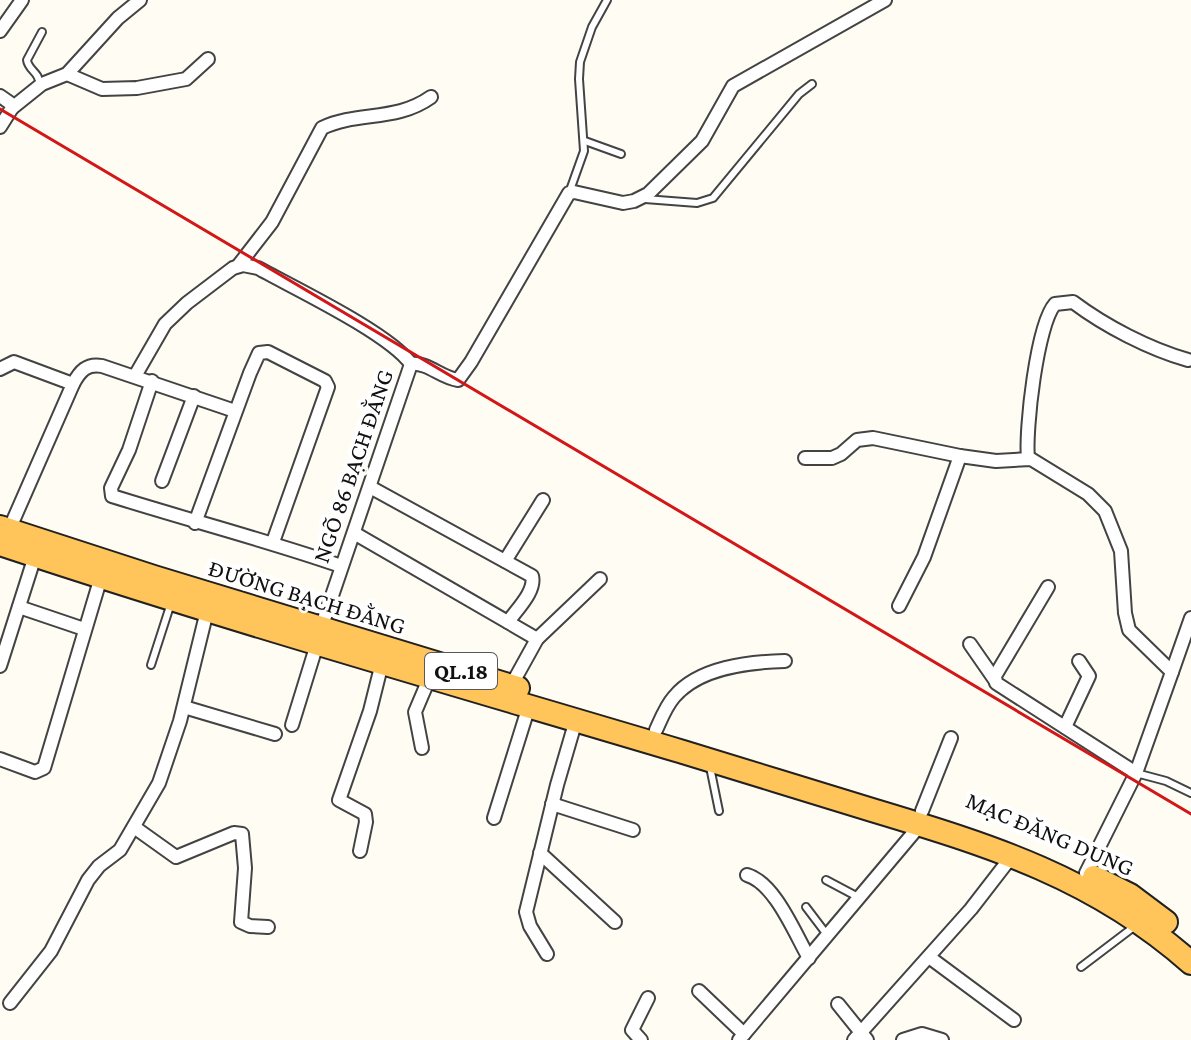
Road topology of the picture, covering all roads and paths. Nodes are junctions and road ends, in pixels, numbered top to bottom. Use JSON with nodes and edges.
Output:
{"nodes":[{"id":1,"x":22,"y":0,"type":"edge"},
{"id":2,"x":140,"y":0,"type":"edge"},
{"id":3,"x":607,"y":0,"type":"edge"},
{"id":4,"x":885,"y":0,"type":"edge"},
{"id":5,"x":0,"y":31,"type":"edge"},
{"id":6,"x":42,"y":32,"type":"dead end"},
{"id":7,"x":208,"y":59,"type":"dead end"},
{"id":8,"x":67,"y":74,"type":"junction"},
{"id":9,"x":812,"y":84,"type":"dead end"},
{"id":10,"x":38,"y":87,"type":"junction"},
{"id":11,"x":0,"y":96,"type":"edge"},
{"id":12,"x":431,"y":97,"type":"dead end"},
{"id":13,"x":10,"y":111,"type":"junction"},
{"id":14,"x":0,"y":127,"type":"edge"},
{"id":15,"x":585,"y":141,"type":"junction"},
{"id":16,"x":621,"y":154,"type":"dead end"},
{"id":17,"x":569,"y":193,"type":"junction"},
{"id":18,"x":641,"y":198,"type":"junction"},
{"id":19,"x":238,"y":266,"type":"junction"},
{"id":20,"x":1188,"y":360,"type":"dead end"},
{"id":21,"x":411,"y":364,"type":"junction"},
{"id":22,"x":0,"y":370,"type":"edge"},
{"id":23,"x":135,"y":376,"type":"junction"},
{"id":24,"x":152,"y":381,"type":"junction"},
{"id":25,"x":73,"y":384,"type":"junction"},
{"id":26,"x":194,"y":396,"type":"junction"},
{"id":27,"x":235,"y":411,"type":"junction"},
{"id":28,"x":960,"y":456,"type":"junction"},
{"id":29,"x":805,"y":458,"type":"dead end"},
{"id":30,"x":1028,"y":459,"type":"junction"},
{"id":31,"x":162,"y":481,"type":"dead end"},
{"id":32,"x":370,"y":487,"type":"junction"},
{"id":33,"x":543,"y":500,"type":"dead end"},
{"id":34,"x":195,"y":523,"type":"junction"},
{"id":35,"x":354,"y":533,"type":"junction"},
{"id":36,"x":3,"y":534,"type":"edge"},
{"id":37,"x":273,"y":542,"type":"junction"},
{"id":38,"x":35,"y":556,"type":"junction"},
{"id":39,"x":505,"y":561,"type":"junction"},
{"id":40,"x":341,"y":566,"type":"junction"},
{"id":41,"x":101,"y":577,"type":"junction"},
{"id":42,"x":600,"y":579,"type":"dead end"},
{"id":43,"x":1048,"y":587,"type":"dead end"},
{"id":44,"x":177,"y":595,"type":"junction"},
{"id":45,"x":899,"y":606,"type":"dead end"},
{"id":46,"x":19,"y":607,"type":"junction"},
{"id":47,"x":207,"y":611,"type":"junction"},
{"id":48,"x":1191,"y":618,"type":"edge"},
{"id":49,"x":508,"y":622,"type":"junction"},
{"id":50,"x":84,"y":629,"type":"junction"},
{"id":51,"x":319,"y":636,"type":"junction"},
{"id":52,"x":537,"y":639,"type":"junction"},
{"id":53,"x":970,"y":644,"type":"dead end"},
{"id":54,"x":785,"y":661,"type":"dead end"},
{"id":55,"x":1079,"y":661,"type":"dead end"},
{"id":56,"x":382,"y":663,"type":"junction"},
{"id":57,"x":151,"y":665,"type":"dead end"},
{"id":58,"x":0,"y":666,"type":"edge"},
{"id":59,"x":1172,"y":672,"type":"junction"},
{"id":60,"x":429,"y":679,"type":"junction"},
{"id":61,"x":995,"y":680,"type":"junction"},
{"id":62,"x":511,"y":686,"type":"junction"},
{"id":63,"x":529,"y":706,"type":"junction"},
{"id":64,"x":184,"y":707,"type":"junction"},
{"id":65,"x":576,"y":720,"type":"junction"},
{"id":66,"x":292,"y":725,"type":"dead end"},
{"id":67,"x":1065,"y":727,"type":"junction"},
{"id":68,"x":656,"y":730,"type":"junction"},
{"id":69,"x":275,"y":734,"type":"dead end"},
{"id":70,"x":951,"y":738,"type":"dead end"},
{"id":71,"x":422,"y":748,"type":"dead end"},
{"id":72,"x":0,"y":759,"type":"edge"},
{"id":73,"x":708,"y":760,"type":"junction"},
{"id":74,"x":1136,"y":773,"type":"junction"},
{"id":75,"x":1191,"y":793,"type":"edge"},
{"id":76,"x":552,"y":804,"type":"junction"},
{"id":77,"x":719,"y":811,"type":"dead end"},
{"id":78,"x":494,"y":818,"type":"dead end"},
{"id":79,"x":922,"y":818,"type":"junction"},
{"id":80,"x":134,"y":827,"type":"junction"},
{"id":81,"x":633,"y":830,"type":"dead end"},
{"id":82,"x":360,"y":851,"type":"dead end"},
{"id":83,"x":540,"y":853,"type":"junction"},
{"id":84,"x":1012,"y":856,"type":"junction"},
{"id":85,"x":1086,"y":873,"type":"junction"},
{"id":86,"x":747,"y":875,"type":"dead end"},
{"id":87,"x":826,"y":880,"type":"dead end"},
{"id":88,"x":860,"y":898,"type":"junction"},
{"id":89,"x":806,"y":907,"type":"dead end"},
{"id":90,"x":615,"y":922,"type":"dead end"},
{"id":91,"x":1140,"y":922,"type":"junction"},
{"id":92,"x":268,"y":927,"type":"dead end"},
{"id":93,"x":828,"y":936,"type":"junction"},
{"id":94,"x":1191,"y":943,"type":"edge"},
{"id":95,"x":547,"y":954,"type":"dead end"},
{"id":96,"x":929,"y":957,"type":"junction"},
{"id":97,"x":809,"y":958,"type":"junction"},
{"id":98,"x":1191,"y":963,"type":"edge"},
{"id":99,"x":1081,"y":967,"type":"dead end"},
{"id":100,"x":699,"y":991,"type":"dead end"},
{"id":101,"x":648,"y":998,"type":"dead end"},
{"id":102,"x":10,"y":1003,"type":"dead end"},
{"id":103,"x":838,"y":1004,"type":"dead end"},
{"id":104,"x":1014,"y":1020,"type":"dead end"},
{"id":105,"x":742,"y":1037,"type":"edge"},
{"id":106,"x":861,"y":1037,"type":"edge"},
{"id":107,"x":641,"y":1040,"type":"edge"},
{"id":108,"x":903,"y":1040,"type":"edge"},
{"id":109,"x":942,"y":1040,"type":"edge"}],
"edges":[{"from":1,"to":5,"type":"street"},
{"from":2,"to":8,"type":"street"},
{"from":3,"to":15,"type":"lane"},
{"from":4,"to":18,"type":"street"},
{"from":6,"to":10,"type":"lane"},
{"from":7,"to":8,"type":"street"},
{"from":8,"to":10,"type":"street"},
{"from":9,"to":18,"type":"lane"},
{"from":10,"to":13,"type":"street"},
{"from":11,"to":13,"type":"street"},
{"from":12,"to":19,"type":"street"},
{"from":13,"to":14,"type":"street"},
{"from":15,"to":16,"type":"lane"},
{"from":15,"to":17,"type":"lane"},
{"from":17,"to":18,"type":"street"},
{"from":17,"to":21,"type":"street"},
{"from":19,"to":21,"type":"street"},
{"from":19,"to":23,"type":"street"},
{"from":20,"to":30,"type":"street"},
{"from":21,"to":32,"type":"street","name":"NGÕ 86 BẠCH ĐẰNG"},
{"from":22,"to":25,"type":"street"},
{"from":23,"to":24,"type":"street"},
{"from":23,"to":25,"type":"street"},
{"from":24,"to":26,"type":"street"},
{"from":24,"to":34,"type":"street"},
{"from":25,"to":36,"type":"street"},
{"from":26,"to":27,"type":"street"},
{"from":26,"to":31,"type":"street"},
{"from":27,"to":34,"type":"street"},
{"from":27,"to":37,"type":"street"},
{"from":28,"to":29,"type":"street"},
{"from":28,"to":30,"type":"street"},
{"from":28,"to":45,"type":"street"},
{"from":30,"to":59,"type":"street"},
{"from":32,"to":35,"type":"street","name":"NGÕ 86 BẠCH ĐẰNG"},
{"from":32,"to":39,"type":"street"},
{"from":33,"to":39,"type":"street"},
{"from":34,"to":37,"type":"street"},
{"from":35,"to":40,"type":"street","name":"NGÕ 86 BẠCH ĐẰNG"},
{"from":35,"to":49,"type":"street"},
{"from":36,"to":38,"type":"highway","name":"ĐƯỜNG BẠCH ĐẰNG","number":"QL.18"},
{"from":36,"to":44,"type":"highway","name":"ĐƯỜNG BẠCH ĐẰNG","number":"QL.18"},
{"from":37,"to":40,"type":"street"},
{"from":38,"to":41,"type":"highway","name":"ĐƯỜNG BẠCH ĐẰNG","number":"QL.18"},
{"from":38,"to":46,"type":"street"},
{"from":39,"to":49,"type":"street"},
{"from":40,"to":51,"type":"street","name":"NGÕ 86 BẠCH ĐẰNG"},
{"from":41,"to":44,"type":"highway","name":"ĐƯỜNG BẠCH ĐẰNG","number":"QL.18"},
{"from":41,"to":50,"type":"street"},
{"from":42,"to":52,"type":"street"},
{"from":43,"to":61,"type":"street"},
{"from":44,"to":47,"type":"highway","name":"ĐƯỜNG BẠCH ĐẰNG","number":"QL.18"},
{"from":44,"to":51,"type":"highway","name":"ĐƯỜNG BẠCH ĐẰNG","number":"QL.18"},
{"from":44,"to":57,"type":"lane"},
{"from":46,"to":50,"type":"street"},
{"from":46,"to":58,"type":"street"},
{"from":47,"to":51,"type":"highway","name":"ĐƯỜNG BẠCH ĐẰNG","number":"QL.18"},
{"from":47,"to":64,"type":"street"},
{"from":48,"to":59,"type":"street"},
{"from":49,"to":52,"type":"street"},
{"from":50,"to":72,"type":"street"},
{"from":51,"to":56,"type":"highway","name":"ĐƯỜNG BẠCH ĐẰNG","number":"QL.18"},
{"from":51,"to":62,"type":"highway","name":"ĐƯỜNG BẠCH ĐẰNG","number":"QL.18"},
{"from":51,"to":66,"type":"street","name":"NGÕ 86 BẠCH ĐẰNG"},
{"from":52,"to":62,"type":"street"},
{"from":53,"to":61,"type":"street"},
{"from":54,"to":68,"type":"street"},
{"from":55,"to":67,"type":"street"},
{"from":56,"to":60,"type":"highway","name":"ĐƯỜNG BẠCH ĐẰNG","number":"QL.18"},
{"from":56,"to":82,"type":"street"},
{"from":59,"to":74,"type":"street"},
{"from":60,"to":63,"type":"highway","name":"ĐƯỜNG BẠCH ĐẰNG","number":"QL.18"},
{"from":60,"to":71,"type":"street"},
{"from":61,"to":67,"type":"street"},
{"from":62,"to":68,"type":"highway","name":"ĐƯỜNG BẠCH ĐẰNG","number":"QL.18"},
{"from":63,"to":65,"type":"highway","name":"ĐƯỜNG BẠCH ĐẰNG","number":"QL.18"},
{"from":63,"to":78,"type":"street"},
{"from":64,"to":69,"type":"street"},
{"from":64,"to":80,"type":"street"},
{"from":65,"to":73,"type":"highway","name":"ĐƯỜNG BẠCH ĐẰNG","number":"QL.18"},
{"from":65,"to":76,"type":"street"},
{"from":67,"to":74,"type":"street"},
{"from":68,"to":79,"type":"highway","name":"ĐƯỜNG BẠCH ĐẰNG","number":"QL.18"},
{"from":70,"to":79,"type":"street"},
{"from":73,"to":77,"type":"lane"},
{"from":73,"to":79,"type":"highway","name":"ĐƯỜNG BẠCH ĐẰNG","number":"QL.18"},
{"from":74,"to":75,"type":"lane"},
{"from":74,"to":85,"type":"street"},
{"from":76,"to":81,"type":"street"},
{"from":76,"to":83,"type":"street"},
{"from":79,"to":84,"type":"highway","name":"MẠC ĐĂNG DUNG","number":"QL.18"},
{"from":79,"to":85,"type":"highway","name":"MẠC ĐĂNG DUNG","number":"QL.18"},
{"from":79,"to":88,"type":"street"},
{"from":80,"to":92,"type":"street"},
{"from":80,"to":102,"type":"street"},
{"from":83,"to":90,"type":"street"},
{"from":83,"to":95,"type":"street"},
{"from":84,"to":91,"type":"highway","name":"MẠC ĐĂNG DUNG","number":"QL.18"},
{"from":84,"to":96,"type":"street"},
{"from":85,"to":94,"type":"highway","name":"MẠC ĐĂNG DUNG","number":"QL.18"},
{"from":86,"to":97,"type":"street"},
{"from":87,"to":88,"type":"lane"},
{"from":88,"to":93,"type":"street"},
{"from":89,"to":93,"type":"lane"},
{"from":91,"to":98,"type":"highway","name":"MẠC ĐĂNG DUNG","number":"QL.18"},
{"from":91,"to":99,"type":"lane"},
{"from":93,"to":97,"type":"street"},
{"from":96,"to":104,"type":"street"},
{"from":96,"to":106,"type":"street"},
{"from":97,"to":105,"type":"street"},
{"from":100,"to":105,"type":"street"},
{"from":101,"to":107,"type":"street"},
{"from":103,"to":106,"type":"street"},
{"from":108,"to":109,"type":"street"}]}
